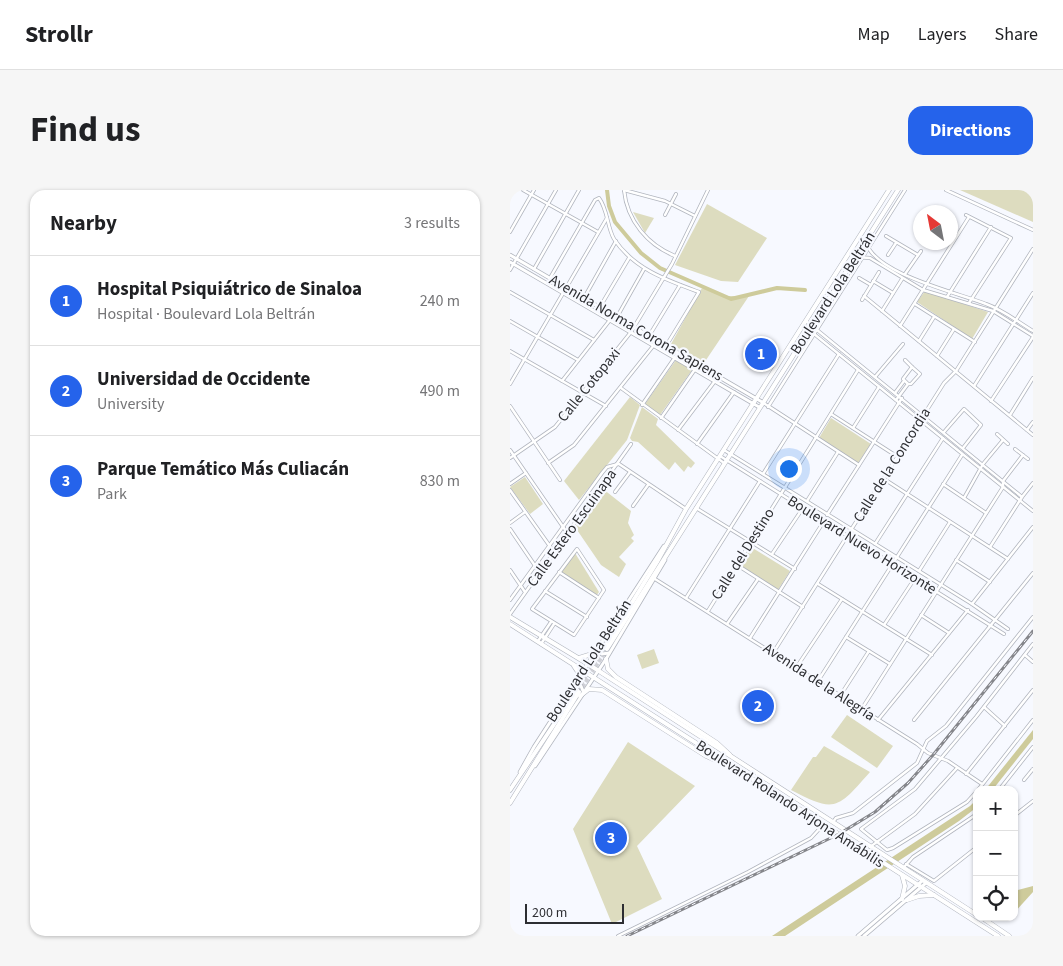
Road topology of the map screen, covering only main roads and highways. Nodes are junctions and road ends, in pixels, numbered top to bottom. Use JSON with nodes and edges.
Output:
{"nodes":[{"id":1,"x":889,"y":190,"type":"edge"},
{"id":2,"x":898,"y":190,"type":"edge"},
{"id":3,"x":510,"y":616,"type":"edge"},
{"id":4,"x":510,"y":624,"type":"edge"},
{"id":5,"x":595,"y":653,"type":"road end"},
{"id":6,"x":576,"y":658,"type":"junction"},
{"id":7,"x":606,"y":659,"type":"road end"},
{"id":8,"x":571,"y":662,"type":"junction"},
{"id":9,"x":578,"y":678,"type":"road end"},
{"id":10,"x":579,"y":691,"type":"junction"},
{"id":11,"x":731,"y":757,"type":"junction"},
{"id":12,"x":720,"y":759,"type":"junction"},
{"id":13,"x":510,"y":790,"type":"edge"},
{"id":14,"x":510,"y":803,"type":"edge"},
{"id":15,"x":902,"y":875,"type":"junction"},
{"id":16,"x":936,"y":895,"type":"junction"},
{"id":17,"x":907,"y":900,"type":"road end"},
{"id":18,"x":901,"y":901,"type":"road end"},
{"id":19,"x":973,"y":912,"type":"edge"},
{"id":20,"x":987,"y":921,"type":"edge"},
{"id":21,"x":998,"y":936,"type":"edge"},
{"id":22,"x":1009,"y":936,"type":"edge"}],
"edges":[{"from":1,"to":2,"type":"main road","name":"Boulevard Lola Beltrán"},
{"from":3,"to":6,"type":"main road","name":"Boulevard Rolando Arjona Amábilis"},
{"from":4,"to":8,"type":"main road","name":"Boulevard Rolando Arjona Amábilis"},
{"from":5,"to":6,"type":"main road"},
{"from":6,"to":11,"type":"main road","name":"Boulevard Rolando Arjona Amábilis"},
{"from":7,"to":11,"type":"main road"},
{"from":8,"to":9,"type":"main road"},
{"from":8,"to":12,"type":"main road","name":"Boulevard Rolando Arjona Amábilis"},
{"from":10,"to":12,"type":"main road"},
{"from":10,"to":13,"type":"main road","name":"Boulevard Lola Beltrán"},
{"from":10,"to":14,"type":"main road","name":"Boulevard Lola Beltrán"},
{"from":11,"to":19,"type":"main road","name":"Boulevard Rolando Arjona Amábilis"},
{"from":12,"to":15,"type":"main road","name":"Boulevard Rolando Arjona Amábilis"},
{"from":15,"to":16,"type":"main road","name":"Boulevard Rolando Arjona Amábilis"},
{"from":15,"to":18,"type":"main road"},
{"from":16,"to":17,"type":"main road"},
{"from":16,"to":21,"type":"main road","name":"Boulevard Rolando Arjona Amábilis"},
{"from":20,"to":22,"type":"main road"}]}
